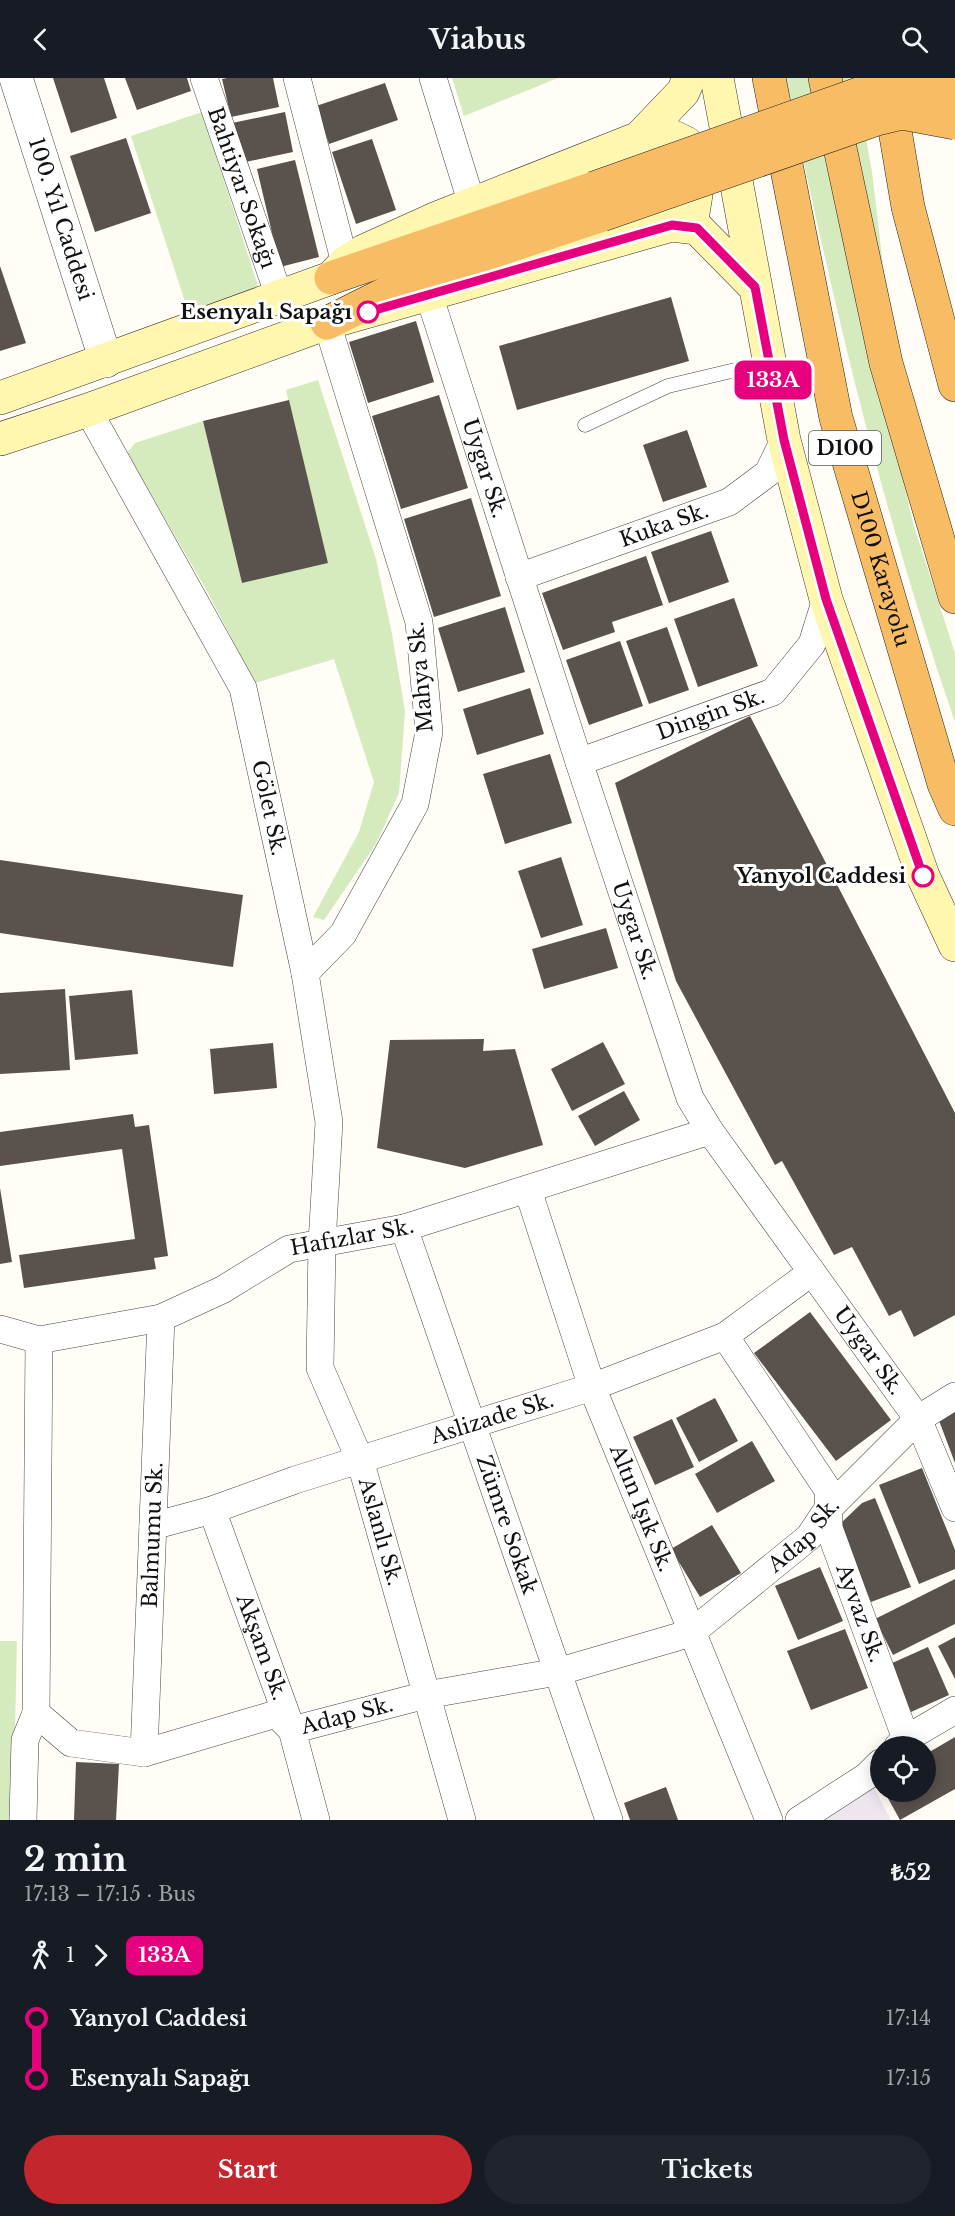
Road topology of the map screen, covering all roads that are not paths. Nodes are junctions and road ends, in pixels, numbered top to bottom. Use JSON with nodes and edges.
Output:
{"nodes":[{"id":1,"x":16,"y":78,"type":"edge"},
{"id":2,"x":204,"y":78,"type":"edge"},
{"id":3,"x":297,"y":78,"type":"edge"},
{"id":4,"x":433,"y":78,"type":"edge"},
{"id":5,"x":689,"y":78,"type":"edge"},
{"id":6,"x":717,"y":78,"type":"edge"},
{"id":7,"x":769,"y":78,"type":"edge"},
{"id":8,"x":825,"y":78,"type":"edge"},
{"id":9,"x":886,"y":78,"type":"edge"},
{"id":10,"x":955,"y":91,"type":"edge"},
{"id":11,"x":955,"y":123,"type":"edge"},
{"id":12,"x":639,"y":138,"type":"junction"},
{"id":13,"x":598,"y":202,"type":"junction"},
{"id":14,"x":472,"y":204,"type":"junction"},
{"id":15,"x":908,"y":207,"type":"junction"},
{"id":16,"x":672,"y":225,"type":"junction"},
{"id":17,"x":338,"y":271,"type":"junction"},
{"id":18,"x":755,"y":287,"type":"junction"},
{"id":19,"x":429,"y":295,"type":"junction"},
{"id":20,"x":279,"y":296,"type":"junction"},
{"id":21,"x":955,"y":297,"type":"edge"},
{"id":22,"x":327,"y":323,"type":"junction"},
{"id":23,"x":106,"y":361,"type":"junction"},
{"id":24,"x":769,"y":362,"type":"junction"},
{"id":25,"x":955,"y":385,"type":"edge"},
{"id":26,"x":0,"y":399,"type":"edge"},
{"id":27,"x":88,"y":410,"type":"junction"},
{"id":28,"x":585,"y":425,"type":"dead end"},
{"id":29,"x":0,"y":439,"type":"edge"},
{"id":30,"x":784,"y":440,"type":"junction"},
{"id":31,"x":519,"y":577,"type":"junction"},
{"id":32,"x":955,"y":597,"type":"edge"},
{"id":33,"x":826,"y":599,"type":"junction"},
{"id":34,"x":579,"y":762,"type":"junction"},
{"id":35,"x":955,"y":808,"type":"edge"},
{"id":36,"x":955,"y":945,"type":"edge"},
{"id":37,"x":305,"y":973,"type":"junction"},
{"id":38,"x":710,"y":1131,"type":"junction"},
{"id":39,"x":528,"y":1190,"type":"junction"},
{"id":40,"x":404,"y":1228,"type":"junction"},
{"id":41,"x":322,"y":1243,"type":"junction"},
{"id":42,"x":812,"y":1272,"type":"junction"},
{"id":43,"x":161,"y":1318,"type":"junction"},
{"id":44,"x":0,"y":1329,"type":"edge"},
{"id":45,"x":725,"y":1336,"type":"junction"},
{"id":46,"x":39,"y":1340,"type":"junction"},
{"id":47,"x":592,"y":1388,"type":"junction"},
{"id":48,"x":955,"y":1396,"type":"edge"},
{"id":49,"x":918,"y":1419,"type":"junction"},
{"id":50,"x":471,"y":1425,"type":"junction"},
{"id":51,"x":360,"y":1460,"type":"junction"},
{"id":52,"x":955,"y":1508,"type":"edge"},
{"id":53,"x":212,"y":1510,"type":"junction"},
{"id":54,"x":828,"y":1510,"type":"junction"},
{"id":55,"x":153,"y":1526,"type":"junction"},
{"id":56,"x":691,"y":1633,"type":"junction"},
{"id":57,"x":557,"y":1672,"type":"junction"},
{"id":58,"x":426,"y":1695,"type":"junction"},
{"id":59,"x":955,"y":1710,"type":"edge"},
{"id":60,"x":36,"y":1713,"type":"junction"},
{"id":61,"x":292,"y":1730,"type":"junction"},
{"id":62,"x":900,"y":1736,"type":"edge"},
{"id":63,"x":912,"y":1736,"type":"edge"},
{"id":64,"x":144,"y":1753,"type":"junction"},
{"id":65,"x":870,"y":1773,"type":"edge"},
{"id":66,"x":23,"y":1820,"type":"edge"},
{"id":67,"x":316,"y":1820,"type":"edge"},
{"id":68,"x":462,"y":1820,"type":"edge"},
{"id":69,"x":609,"y":1820,"type":"edge"},
{"id":70,"x":769,"y":1820,"type":"edge"},
{"id":71,"x":799,"y":1820,"type":"edge"}],
"edges":[{"from":1,"to":23,"type":"street","name":"100. Yıl Caddesi"},
{"from":2,"to":20,"type":"street","name":"Bahtiyar Sokağı"},
{"from":3,"to":17,"type":"street"},
{"from":4,"to":14,"type":"street"},
{"from":5,"to":12,"type":"main road"},
{"from":6,"to":18,"type":"main road"},
{"from":7,"to":35,"type":"highway","name":"D100 Karayolu","number":"D100"},
{"from":8,"to":32,"type":"highway","number":"D100"},
{"from":9,"to":15,"type":"highway"},
{"from":10,"to":13,"type":"highway","bridge":true},
{"from":11,"to":13,"type":"highway","bridge":true},
{"from":12,"to":14,"type":"main road"},
{"from":12,"to":16,"type":"main road"},
{"from":13,"to":17,"type":"highway"},
{"from":13,"to":22,"type":"highway"},
{"from":14,"to":17,"type":"main road"},
{"from":15,"to":21,"type":"highway"},
{"from":15,"to":25,"type":"highway"},
{"from":16,"to":18,"type":"main road"},
{"from":16,"to":19,"type":"main road"},
{"from":17,"to":20,"type":"main road"},
{"from":18,"to":24,"type":"main road"},
{"from":19,"to":22,"type":"main road"},
{"from":19,"to":31,"type":"street","name":"Uygar Sk."},
{"from":20,"to":23,"type":"main road"},
{"from":22,"to":27,"type":"main road"},
{"from":22,"to":37,"type":"street","name":"Mahya Sk."},
{"from":23,"to":26,"type":"main road"},
{"from":24,"to":28,"type":"lane"},
{"from":24,"to":30,"type":"main road"},
{"from":27,"to":29,"type":"main road"},
{"from":27,"to":37,"type":"street","name":"Gölet Sk."},
{"from":30,"to":31,"type":"street","name":"Kuka Sk."},
{"from":30,"to":33,"type":"main road"},
{"from":31,"to":34,"type":"street","name":"Uygar Sk."},
{"from":33,"to":34,"type":"street","name":"Dingin Sk."},
{"from":33,"to":36,"type":"main road"},
{"from":34,"to":38,"type":"street","name":"Uygar Sk."},
{"from":37,"to":41,"type":"street","name":"Gölet Sk."},
{"from":38,"to":39,"type":"street","name":"Hafızlar Sk."},
{"from":38,"to":42,"type":"street","name":"Uygar Sk."},
{"from":39,"to":40,"type":"street","name":"Hafızlar Sk."},
{"from":39,"to":47,"type":"street","name":"Altın Işık Sk."},
{"from":40,"to":41,"type":"street","name":"Hafızlar Sk."},
{"from":40,"to":50,"type":"street","name":"Zümre Sokak"},
{"from":41,"to":43,"type":"street","name":"Hafızlar Sk."},
{"from":41,"to":51,"type":"street","name":"Aslanlı Sk."},
{"from":42,"to":45,"type":"street","name":"Aslizade Sk."},
{"from":42,"to":49,"type":"street","name":"Uygar Sk."},
{"from":43,"to":46,"type":"street","name":"Hafızlar Sk."},
{"from":43,"to":55,"type":"street","name":"Balmumu Sk."},
{"from":44,"to":46,"type":"street","name":"Hafızlar Sk."},
{"from":45,"to":47,"type":"street","name":"Aslizade Sk."},
{"from":45,"to":54,"type":"street","name":"Ayvaz Sk."},
{"from":46,"to":60,"type":"street"},
{"from":47,"to":50,"type":"street","name":"Aslizade Sk."},
{"from":47,"to":56,"type":"street","name":"Altın Işık Sk."},
{"from":48,"to":49,"type":"street","name":"Adap Sk."},
{"from":49,"to":52,"type":"street","name":"Uygar Sk."},
{"from":49,"to":54,"type":"street","name":"Adap Sk."},
{"from":50,"to":51,"type":"street","name":"Aslizade Sk."},
{"from":50,"to":57,"type":"street","name":"Zümre Sokak"},
{"from":51,"to":53,"type":"street","name":"Aslizade Sk."},
{"from":51,"to":58,"type":"street","name":"Aslanlı Sk."},
{"from":53,"to":55,"type":"street","name":"Aslizade Sk."},
{"from":53,"to":61,"type":"street","name":"Akşam Sk."},
{"from":54,"to":56,"type":"street","name":"Adap Sk."},
{"from":54,"to":62,"type":"street","name":"Ayvaz Sk."},
{"from":55,"to":64,"type":"street","name":"Balmumu Sk."},
{"from":56,"to":57,"type":"street","name":"Adap Sk."},
{"from":56,"to":70,"type":"street","name":"Altın Işık Sk."},
{"from":57,"to":58,"type":"street","name":"Adap Sk."},
{"from":57,"to":69,"type":"street","name":"Zümre Sokak"},
{"from":58,"to":61,"type":"street","name":"Adap Sk."},
{"from":58,"to":68,"type":"street","name":"Aslanlı Sk."},
{"from":59,"to":63,"type":"street"},
{"from":60,"to":64,"type":"street","name":"Adap Sk."},
{"from":60,"to":66,"type":"street"},
{"from":61,"to":64,"type":"street","name":"Adap Sk."},
{"from":61,"to":67,"type":"street","name":"Akşam Sk."},
{"from":65,"to":71,"type":"street"}]}
